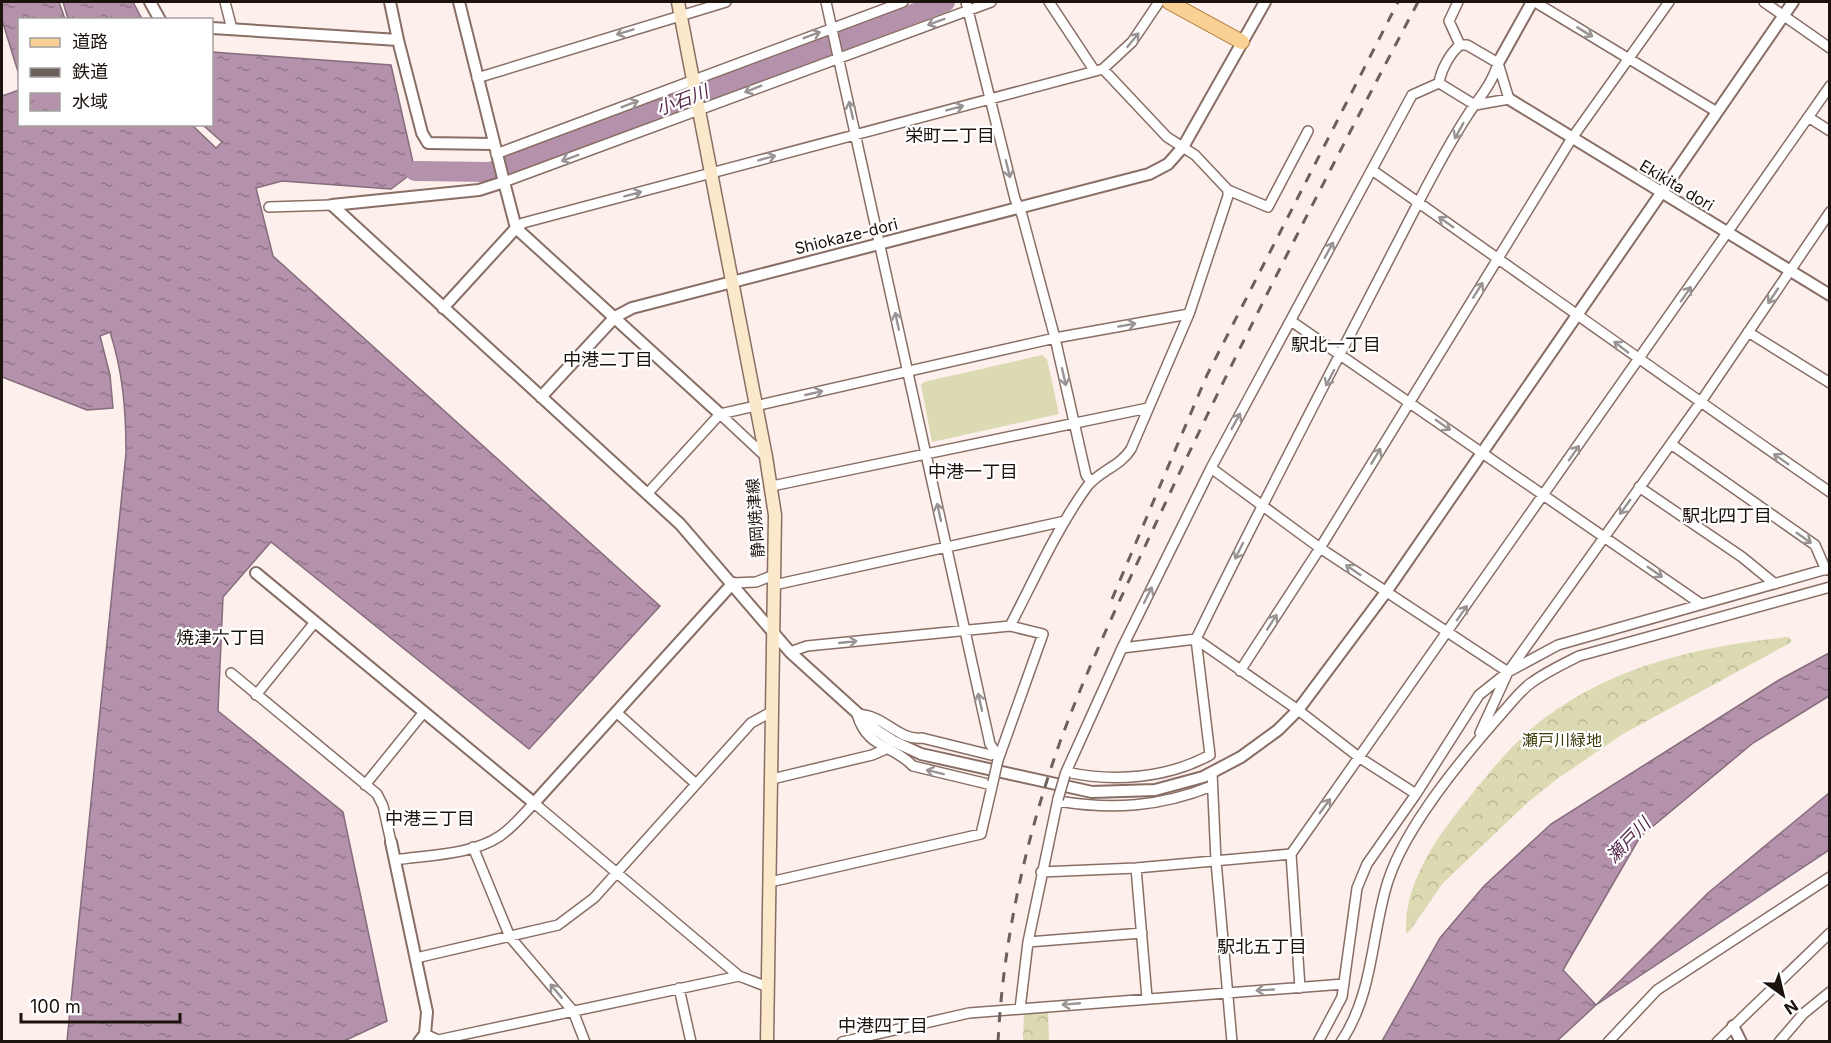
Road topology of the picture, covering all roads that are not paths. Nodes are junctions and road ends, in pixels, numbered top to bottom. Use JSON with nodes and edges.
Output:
{"nodes":[{"id":1,"x":150,"y":2,"type":"edge"},
{"id":2,"x":225,"y":2,"type":"edge"},
{"id":3,"x":390,"y":2,"type":"edge"},
{"id":4,"x":459,"y":2,"type":"edge"},
{"id":5,"x":678,"y":2,"type":"edge"},
{"id":6,"x":726,"y":2,"type":"edge"},
{"id":7,"x":826,"y":2,"type":"edge"},
{"id":8,"x":903,"y":2,"type":"edge"},
{"id":9,"x":991,"y":2,"type":"edge"},
{"id":10,"x":1049,"y":2,"type":"edge"},
{"id":11,"x":1159,"y":2,"type":"edge"},
{"id":12,"x":1169,"y":2,"type":"edge"},
{"id":13,"x":1265,"y":2,"type":"edge"},
{"id":14,"x":1458,"y":2,"type":"edge"},
{"id":15,"x":1533,"y":2,"type":"edge"},
{"id":16,"x":1669,"y":2,"type":"edge"},
{"id":17,"x":1764,"y":2,"type":"edge"},
{"id":18,"x":1793,"y":2,"type":"edge"},
{"id":19,"x":967,"y":6,"type":"edge"},
{"id":20,"x":680,"y":15,"type":"junction"},
{"id":21,"x":1784,"y":15,"type":"junction"},
{"id":22,"x":159,"y":18,"type":"edge"},
{"id":23,"x":213,"y":28,"type":"edge"},
{"id":24,"x":232,"y":29,"type":"junction"},
{"id":25,"x":832,"y":29,"type":"junction"},
{"id":26,"x":398,"y":40,"type":"junction"},
{"id":27,"x":1242,"y":42,"type":"junction"},
{"id":28,"x":1460,"y":45,"type":"junction"},
{"id":29,"x":1830,"y":48,"type":"edge"},
{"id":30,"x":839,"y":55,"type":"junction"},
{"id":31,"x":1629,"y":58,"type":"junction"},
{"id":32,"x":1498,"y":63,"type":"junction"},
{"id":33,"x":1098,"y":69,"type":"junction"},
{"id":34,"x":477,"y":78,"type":"junction"},
{"id":35,"x":692,"y":82,"type":"junction"},
{"id":36,"x":1439,"y":83,"type":"junction"},
{"id":37,"x":1830,"y":86,"type":"edge"},
{"id":38,"x":990,"y":98,"type":"junction"},
{"id":39,"x":1509,"y":99,"type":"junction"},
{"id":40,"x":1475,"y":105,"type":"junction"},
{"id":41,"x":698,"y":109,"type":"junction"},
{"id":42,"x":1716,"y":112,"type":"junction"},
{"id":43,"x":1808,"y":117,"type":"junction"},
{"id":44,"x":1308,"y":130,"type":"dead end"},
{"id":45,"x":1830,"y":131,"type":"edge"},
{"id":46,"x":856,"y":134,"type":"junction"},
{"id":47,"x":1572,"y":138,"type":"junction"},
{"id":48,"x":1183,"y":147,"type":"junction"},
{"id":49,"x":496,"y":151,"type":"junction"},
{"id":50,"x":1372,"y":170,"type":"junction"},
{"id":51,"x":710,"y":174,"type":"junction"},
{"id":52,"x":503,"y":180,"type":"junction"},
{"id":53,"x":1228,"y":190,"type":"junction"},
{"id":54,"x":1660,"y":193,"type":"junction"},
{"id":55,"x":1419,"y":202,"type":"junction"},
{"id":56,"x":332,"y":204,"type":"junction"},
{"id":57,"x":270,"y":207,"type":"dead end"},
{"id":58,"x":1019,"y":207,"type":"junction"},
{"id":59,"x":1830,"y":212,"type":"edge"},
{"id":60,"x":516,"y":228,"type":"junction"},
{"id":61,"x":1728,"y":233,"type":"junction"},
{"id":62,"x":880,"y":243,"type":"junction"},
{"id":63,"x":1498,"y":258,"type":"junction"},
{"id":64,"x":1790,"y":272,"type":"junction"},
{"id":65,"x":732,"y":281,"type":"junction"},
{"id":66,"x":1830,"y":295,"type":"edge"},
{"id":67,"x":443,"y":308,"type":"junction"},
{"id":68,"x":1577,"y":313,"type":"junction"},
{"id":69,"x":1189,"y":314,"type":"junction"},
{"id":70,"x":615,"y":317,"type":"junction"},
{"id":71,"x":1291,"y":321,"type":"junction"},
{"id":72,"x":1748,"y":332,"type":"junction"},
{"id":73,"x":1055,"y":338,"type":"junction"},
{"id":74,"x":1342,"y":355,"type":"junction"},
{"id":75,"x":1639,"y":361,"type":"junction"},
{"id":76,"x":908,"y":371,"type":"junction"},
{"id":77,"x":1830,"y":383,"type":"edge"},
{"id":78,"x":541,"y":397,"type":"junction"},
{"id":79,"x":1409,"y":401,"type":"junction"},
{"id":80,"x":1700,"y":403,"type":"junction"},
{"id":81,"x":756,"y":406,"type":"junction"},
{"id":82,"x":1148,"y":408,"type":"junction"},
{"id":83,"x":720,"y":414,"type":"junction"},
{"id":84,"x":1074,"y":423,"type":"junction"},
{"id":85,"x":1671,"y":444,"type":"junction"},
{"id":86,"x":926,"y":452,"type":"junction"},
{"id":87,"x":1482,"y":452,"type":"junction"},
{"id":88,"x":766,"y":457,"type":"junction"},
{"id":89,"x":1211,"y":468,"type":"junction"},
{"id":90,"x":1091,"y":482,"type":"junction"},
{"id":91,"x":772,"y":486,"type":"junction"},
{"id":92,"x":1639,"y":487,"type":"junction"},
{"id":93,"x":1830,"y":492,"type":"edge"},
{"id":94,"x":647,"y":494,"type":"junction"},
{"id":95,"x":1544,"y":495,"type":"junction"},
{"id":96,"x":1262,"y":504,"type":"junction"},
{"id":97,"x":1065,"y":521,"type":"junction"},
{"id":98,"x":1604,"y":537,"type":"junction"},
{"id":99,"x":947,"y":547,"type":"junction"},
{"id":100,"x":1320,"y":548,"type":"junction"},
{"id":101,"x":1828,"y":569,"type":"edge"},
{"id":102,"x":256,"y":573,"type":"dead end"},
{"id":103,"x":774,"y":580,"type":"junction"},
{"id":104,"x":733,"y":583,"type":"junction"},
{"id":105,"x":1775,"y":584,"type":"junction"},
{"id":106,"x":1830,"y":587,"type":"edge"},
{"id":107,"x":1386,"y":592,"type":"junction"},
{"id":108,"x":1701,"y":604,"type":"junction"},
{"id":109,"x":315,"y":622,"type":"junction"},
{"id":110,"x":1011,"y":626,"type":"junction"},
{"id":111,"x":964,"y":630,"type":"junction"},
{"id":112,"x":774,"y":632,"type":"junction"},
{"id":113,"x":1447,"y":634,"type":"junction"},
{"id":114,"x":1196,"y":639,"type":"junction"},
{"id":115,"x":1122,"y":648,"type":"junction"},
{"id":116,"x":790,"y":652,"type":"junction"},
{"id":117,"x":1240,"y":671,"type":"junction"},
{"id":118,"x":1508,"y":672,"type":"junction"},
{"id":119,"x":231,"y":673,"type":"dead end"},
{"id":120,"x":256,"y":695,"type":"junction"},
{"id":121,"x":1298,"y":710,"type":"junction"},
{"id":122,"x":773,"y":711,"type":"junction"},
{"id":123,"x":424,"y":712,"type":"junction"},
{"id":124,"x":616,"y":712,"type":"junction"},
{"id":125,"x":857,"y":714,"type":"junction"},
{"id":126,"x":1480,"y":735,"type":"junction"},
{"id":127,"x":886,"y":750,"type":"junction"},
{"id":128,"x":998,"y":758,"type":"junction"},
{"id":129,"x":1360,"y":758,"type":"junction"},
{"id":130,"x":1212,"y":773,"type":"junction"},
{"id":131,"x":1065,"y":774,"type":"junction"},
{"id":132,"x":772,"y":779,"type":"junction"},
{"id":133,"x":696,"y":784,"type":"junction"},
{"id":134,"x":992,"y":784,"type":"junction"},
{"id":135,"x":365,"y":785,"type":"junction"},
{"id":136,"x":1212,"y":786,"type":"junction"},
{"id":137,"x":1416,"y":794,"type":"junction"},
{"id":138,"x":1058,"y":800,"type":"junction"},
{"id":139,"x":534,"y":803,"type":"junction"},
{"id":140,"x":391,"y":842,"type":"joint"},
{"id":141,"x":473,"y":848,"type":"junction"},
{"id":142,"x":1291,"y":854,"type":"junction"},
{"id":143,"x":395,"y":860,"type":"junction"},
{"id":144,"x":1216,"y":861,"type":"junction"},
{"id":145,"x":1136,"y":868,"type":"junction"},
{"id":146,"x":1041,"y":872,"type":"junction"},
{"id":147,"x":616,"y":873,"type":"junction"},
{"id":148,"x":1830,"y":877,"type":"edge"},
{"id":149,"x":770,"y":882,"type":"junction"},
{"id":150,"x":1142,"y":933,"type":"junction"},
{"id":151,"x":1830,"y":933,"type":"edge"},
{"id":152,"x":510,"y":937,"type":"junction"},
{"id":153,"x":1028,"y":942,"type":"junction"},
{"id":154,"x":416,"y":958,"type":"junction"},
{"id":155,"x":738,"y":976,"type":"junction"},
{"id":156,"x":1344,"y":984,"type":"junction"},
{"id":157,"x":768,"y":987,"type":"junction"},
{"id":158,"x":679,"y":988,"type":"junction"},
{"id":159,"x":1300,"y":988,"type":"junction"},
{"id":160,"x":1228,"y":992,"type":"junction"},
{"id":161,"x":1830,"y":992,"type":"edge"},
{"id":162,"x":1147,"y":998,"type":"junction"},
{"id":163,"x":1020,"y":1009,"type":"junction"},
{"id":164,"x":573,"y":1011,"type":"junction"},
{"id":165,"x":1733,"y":1026,"type":"junction"},
{"id":166,"x":422,"y":1038,"type":"edge"},
{"id":167,"x":438,"y":1041,"type":"edge"},
{"id":168,"x":585,"y":1041,"type":"edge"},
{"id":169,"x":691,"y":1041,"type":"edge"},
{"id":170,"x":767,"y":1041,"type":"edge"},
{"id":171,"x":842,"y":1041,"type":"edge"},
{"id":172,"x":1232,"y":1041,"type":"edge"},
{"id":173,"x":1318,"y":1041,"type":"edge"},
{"id":174,"x":1341,"y":1041,"type":"edge"},
{"id":175,"x":1608,"y":1041,"type":"edge"},
{"id":176,"x":1718,"y":1041,"type":"edge"},
{"id":177,"x":1741,"y":1041,"type":"edge"},
{"id":178,"x":1779,"y":1041,"type":"edge"}],
"edges":[{"from":1,"to":22,"type":"street"},
{"from":2,"to":24,"type":"street"},
{"from":3,"to":26,"type":"street"},
{"from":4,"to":34,"type":"street"},
{"from":5,"to":20,"type":"main road","name":"静岡焼津線"},
{"from":6,"to":20,"type":"street"},
{"from":7,"to":25,"type":"street"},
{"from":8,"to":25,"type":"street"},
{"from":9,"to":19,"type":"street"},
{"from":10,"to":33,"type":"street"},
{"from":33,"to":11,"type":"street","one_way":true},
{"from":12,"to":27,"type":"main road"},
{"from":13,"to":27,"type":"street","name":"Shiokaze-dori"},
{"from":14,"to":28,"type":"street"},
{"from":15,"to":31,"type":"street","one_way":true},
{"from":15,"to":32,"type":"street"},
{"from":16,"to":31,"type":"street"},
{"from":17,"to":21,"type":"street"},
{"from":18,"to":21,"type":"street"},
{"from":19,"to":30,"type":"street","one_way":true},
{"from":19,"to":38,"type":"street"},
{"from":20,"to":34,"type":"street","one_way":true},
{"from":20,"to":35,"type":"main road","name":"静岡焼津線"},
{"from":21,"to":29,"type":"street"},
{"from":21,"to":42,"type":"street"},
{"from":23,"to":24,"type":"street"},
{"from":24,"to":26,"type":"street"},
{"from":25,"to":30,"type":"street"},
{"from":35,"to":25,"type":"street","one_way":true},
{"from":26,"to":49,"type":"street"},
{"from":27,"to":48,"type":"street","name":"Shiokaze-dori"},
{"from":28,"to":32,"type":"street"},
{"from":28,"to":36,"type":"street"},
{"from":30,"to":41,"type":"street","one_way":true},
{"from":46,"to":30,"type":"street","one_way":true},
{"from":31,"to":42,"type":"street"},
{"from":31,"to":47,"type":"street"},
{"from":32,"to":39,"type":"street"},
{"from":32,"to":40,"type":"street"},
{"from":33,"to":38,"type":"street"},
{"from":33,"to":48,"type":"street"},
{"from":34,"to":49,"type":"street"},
{"from":35,"to":41,"type":"main road","name":"静岡焼津線"},
{"from":49,"to":35,"type":"street","one_way":true},
{"from":36,"to":40,"type":"street"},
{"from":36,"to":50,"type":"street"},
{"from":37,"to":43,"type":"street"},
{"from":46,"to":38,"type":"street","one_way":true},
{"from":38,"to":58,"type":"street","one_way":true},
{"from":39,"to":40,"type":"street"},
{"from":39,"to":47,"type":"street","name":"Ekikita dori"},
{"from":40,"to":55,"type":"street","one_way":true},
{"from":41,"to":51,"type":"main road","name":"静岡焼津線"},
{"from":41,"to":52,"type":"street","one_way":true},
{"from":42,"to":54,"type":"street"},
{"from":43,"to":45,"type":"street"},
{"from":43,"to":61,"type":"street"},
{"from":44,"to":53,"type":"street"},
{"from":51,"to":46,"type":"street","one_way":true},
{"from":46,"to":62,"type":"street"},
{"from":47,"to":54,"type":"street","name":"Ekikita dori"},
{"from":47,"to":63,"type":"street"},
{"from":48,"to":53,"type":"street"},
{"from":48,"to":58,"type":"street","name":"Shiokaze-dori"},
{"from":49,"to":52,"type":"street"},
{"from":50,"to":55,"type":"street"},
{"from":71,"to":50,"type":"street","one_way":true},
{"from":60,"to":51,"type":"street","one_way":true},
{"from":51,"to":65,"type":"main road","name":"静岡焼津線"},
{"from":52,"to":56,"type":"street"},
{"from":52,"to":60,"type":"street"},
{"from":53,"to":69,"type":"street"},
{"from":54,"to":61,"type":"street","name":"Ekikita dori"},
{"from":54,"to":68,"type":"street"},
{"from":63,"to":55,"type":"street","one_way":true},
{"from":55,"to":74,"type":"street"},
{"from":56,"to":57,"type":"street"},
{"from":56,"to":67,"type":"street"},
{"from":58,"to":62,"type":"street","name":"Shiokaze-dori"},
{"from":58,"to":73,"type":"street"},
{"from":59,"to":64,"type":"street"},
{"from":60,"to":67,"type":"street"},
{"from":60,"to":70,"type":"street"},
{"from":61,"to":64,"type":"street","name":"Ekikita dori"},
{"from":75,"to":61,"type":"street","one_way":true},
{"from":62,"to":65,"type":"street","name":"Shiokaze-dori"},
{"from":76,"to":62,"type":"street","one_way":true},
{"from":63,"to":68,"type":"street"},
{"from":79,"to":63,"type":"street","one_way":true},
{"from":64,"to":66,"type":"street","name":"Ekikita dori"},
{"from":64,"to":72,"type":"street","one_way":true},
{"from":65,"to":70,"type":"street","name":"Shiokaze-dori"},
{"from":65,"to":81,"type":"main road","name":"静岡焼津線"},
{"from":67,"to":78,"type":"street"},
{"from":75,"to":68,"type":"street","one_way":true},
{"from":68,"to":87,"type":"street"},
{"from":73,"to":69,"type":"street","one_way":true},
{"from":69,"to":82,"type":"street"},
{"from":70,"to":78,"type":"street","name":"Shiokaze-dori"},
{"from":70,"to":83,"type":"street"},
{"from":71,"to":74,"type":"street"},
{"from":89,"to":71,"type":"street","one_way":true},
{"from":72,"to":77,"type":"street"},
{"from":72,"to":80,"type":"street"},
{"from":73,"to":76,"type":"street"},
{"from":73,"to":84,"type":"street","one_way":true},
{"from":74,"to":79,"type":"street"},
{"from":74,"to":96,"type":"street","one_way":true},
{"from":75,"to":80,"type":"street"},
{"from":95,"to":75,"type":"street","one_way":true},
{"from":81,"to":76,"type":"street","one_way":true},
{"from":76,"to":86,"type":"street"},
{"from":78,"to":94,"type":"street"},
{"from":79,"to":87,"type":"street","one_way":true},
{"from":100,"to":79,"type":"street","one_way":true},
{"from":80,"to":85,"type":"street"},
{"from":93,"to":80,"type":"street","one_way":true},
{"from":81,"to":83,"type":"street"},
{"from":81,"to":88,"type":"main road","name":"静岡焼津線"},
{"from":82,"to":84,"type":"street"},
{"from":82,"to":90,"type":"street"},
{"from":83,"to":88,"type":"street"},
{"from":83,"to":94,"type":"street"},
{"from":84,"to":86,"type":"street"},
{"from":84,"to":90,"type":"street"},
{"from":85,"to":92,"type":"street"},
{"from":85,"to":101,"type":"street","one_way":true},
{"from":86,"to":91,"type":"street"},
{"from":99,"to":86,"type":"street","one_way":true},
{"from":87,"to":95,"type":"street"},
{"from":87,"to":107,"type":"street"},
{"from":88,"to":91,"type":"main road","name":"静岡焼津線"},
{"from":89,"to":96,"type":"street"},
{"from":115,"to":89,"type":"street","one_way":true},
{"from":90,"to":97,"type":"street"},
{"from":91,"to":103,"type":"main road","name":"静岡焼津線"},
{"from":92,"to":98,"type":"street","one_way":true},
{"from":92,"to":105,"type":"street"},
{"from":94,"to":104,"type":"street"},
{"from":95,"to":98,"type":"street"},
{"from":113,"to":95,"type":"street","one_way":true},
{"from":96,"to":100,"type":"street"},
{"from":96,"to":114,"type":"street","one_way":true},
{"from":97,"to":99,"type":"street"},
{"from":97,"to":110,"type":"street"},
{"from":98,"to":108,"type":"street","one_way":true},
{"from":98,"to":118,"type":"street"},
{"from":99,"to":103,"type":"street"},
{"from":99,"to":111,"type":"street"},
{"from":107,"to":100,"type":"street","one_way":true},
{"from":117,"to":100,"type":"street","one_way":true},
{"from":101,"to":105,"type":"street"},
{"from":102,"to":109,"type":"street"},
{"from":103,"to":104,"type":"street"},
{"from":103,"to":112,"type":"main road","name":"静岡焼津線"},
{"from":104,"to":112,"type":"street"},
{"from":104,"to":124,"type":"street"},
{"from":105,"to":108,"type":"street"},
{"from":106,"to":126,"type":"street"},
{"from":107,"to":113,"type":"street"},
{"from":107,"to":121,"type":"street"},
{"from":108,"to":118,"type":"street"},
{"from":109,"to":120,"type":"street"},
{"from":109,"to":123,"type":"street"},
{"from":110,"to":111,"type":"street"},
{"from":110,"to":128,"type":"street"},
{"from":116,"to":111,"type":"street","one_way":true},
{"from":128,"to":111,"type":"street","one_way":true},
{"from":112,"to":116,"type":"street"},
{"from":112,"to":122,"type":"main road","name":"静岡焼津線"},
{"from":113,"to":118,"type":"street"},
{"from":113,"to":129,"type":"street"},
{"from":114,"to":115,"type":"street"},
{"from":114,"to":117,"type":"street"},
{"from":114,"to":131,"type":"street"},
{"from":115,"to":131,"type":"street"},
{"from":116,"to":125,"type":"street"},
{"from":117,"to":121,"type":"street"},
{"from":118,"to":126,"type":"street"},
{"from":118,"to":137,"type":"street"},
{"from":119,"to":120,"type":"street"},
{"from":120,"to":135,"type":"street"},
{"from":121,"to":129,"type":"street"},
{"from":121,"to":130,"type":"street"},
{"from":122,"to":132,"type":"main road","name":"静岡焼津線"},
{"from":122,"to":133,"type":"street"},
{"from":123,"to":135,"type":"street"},
{"from":123,"to":139,"type":"street"},
{"from":124,"to":133,"type":"street"},
{"from":124,"to":139,"type":"street"},
{"from":125,"to":127,"type":"street"},
{"from":125,"to":128,"type":"street"},
{"from":125,"to":130,"type":"street"},
{"from":126,"to":174,"type":"street"},
{"from":127,"to":132,"type":"street"},
{"from":134,"to":127,"type":"street","one_way":true},
{"from":128,"to":134,"type":"street","bridge":true},
{"from":129,"to":137,"type":"street"},
{"from":142,"to":129,"type":"street","one_way":true},
{"from":130,"to":136,"type":"street"},
{"from":131,"to":138,"type":"street","bridge":true},
{"from":132,"to":149,"type":"main road","name":"静岡焼津線"},
{"from":133,"to":147,"type":"street"},
{"from":134,"to":149,"type":"street"},
{"from":135,"to":140,"type":"street"},
{"from":136,"to":138,"type":"street"},
{"from":136,"to":144,"type":"street"},
{"from":137,"to":156,"type":"street"},
{"from":138,"to":146,"type":"street"},
{"from":139,"to":141,"type":"street"},
{"from":139,"to":147,"type":"street"},
{"from":140,"to":143,"type":"street"},
{"from":141,"to":143,"type":"street"},
{"from":141,"to":152,"type":"street"},
{"from":142,"to":144,"type":"street"},
{"from":142,"to":159,"type":"street"},
{"from":143,"to":154,"type":"street"},
{"from":144,"to":145,"type":"street"},
{"from":144,"to":160,"type":"street"},
{"from":145,"to":146,"type":"street"},
{"from":145,"to":150,"type":"street"},
{"from":146,"to":153,"type":"street"},
{"from":147,"to":152,"type":"street"},
{"from":147,"to":155,"type":"street"},
{"from":148,"to":175,"type":"street"},
{"from":149,"to":157,"type":"main road","name":"静岡焼津線"},
{"from":150,"to":153,"type":"street"},
{"from":150,"to":162,"type":"street"},
{"from":151,"to":165,"type":"street"},
{"from":152,"to":154,"type":"street"},
{"from":164,"to":152,"type":"street","one_way":true},
{"from":153,"to":163,"type":"street"},
{"from":154,"to":166,"type":"street"},
{"from":155,"to":157,"type":"street"},
{"from":155,"to":158,"type":"street"},
{"from":156,"to":159,"type":"street"},
{"from":156,"to":173,"type":"street"},
{"from":157,"to":170,"type":"main road","name":"静岡焼津線"},
{"from":158,"to":164,"type":"street"},
{"from":158,"to":169,"type":"street"},
{"from":159,"to":160,"type":"street","one_way":true},
{"from":160,"to":162,"type":"street"},
{"from":160,"to":172,"type":"street"},
{"from":161,"to":178,"type":"street"},
{"from":162,"to":163,"type":"street","one_way":true},
{"from":163,"to":171,"type":"street"},
{"from":164,"to":167,"type":"street"},
{"from":164,"to":168,"type":"street"},
{"from":165,"to":176,"type":"street"},
{"from":165,"to":177,"type":"street"},
{"from":166,"to":167,"type":"street"}]}
